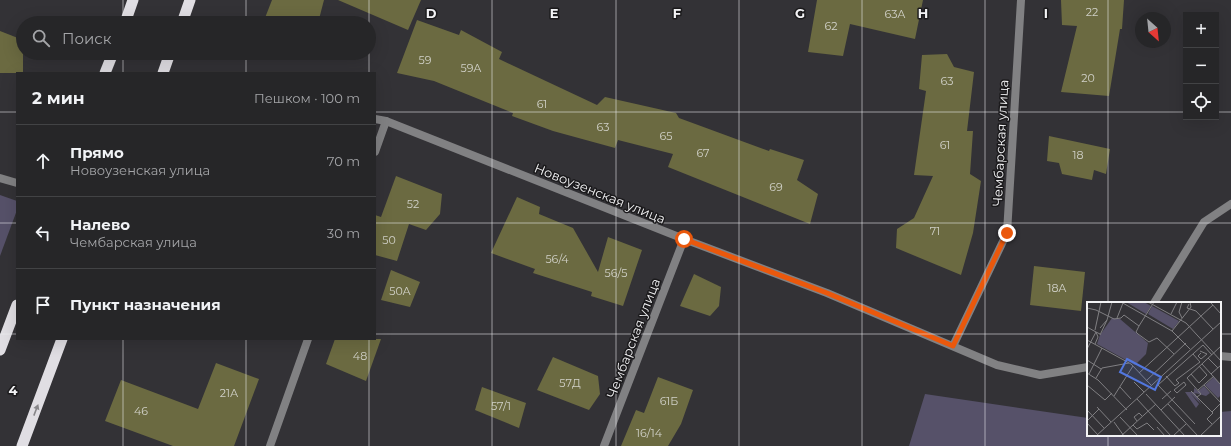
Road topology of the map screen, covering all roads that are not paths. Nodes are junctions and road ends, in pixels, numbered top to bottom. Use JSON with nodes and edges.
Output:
{"nodes":[{"id":1,"x":133,"y":0,"type":"edge"},
{"id":2,"x":190,"y":0,"type":"edge"},
{"id":3,"x":1021,"y":0,"type":"edge"},
{"id":4,"x":127,"y":16,"type":"edge"},
{"id":5,"x":184,"y":16,"type":"edge"},
{"id":6,"x":110,"y":60,"type":"edge"},
{"id":7,"x":168,"y":60,"type":"edge"},
{"id":8,"x":105,"y":72,"type":"edge"},
{"id":9,"x":163,"y":72,"type":"edge"},
{"id":10,"x":376,"y":119,"type":"edge"},
{"id":11,"x":386,"y":121,"type":"junction"},
{"id":12,"x":376,"y":149,"type":"edge"},
{"id":13,"x":0,"y":178,"type":"edge"},
{"id":14,"x":16,"y":183,"type":"edge"},
{"id":15,"x":1231,"y":204,"type":"edge"},
{"id":16,"x":684,"y":239,"type":"junction"},
{"id":17,"x":1155,"y":302,"type":"edge"},
{"id":18,"x":16,"y":308,"type":"edge"},
{"id":19,"x":62,"y":340,"type":"edge"},
{"id":20,"x":308,"y":340,"type":"edge"},
{"id":21,"x":953,"y":346,"type":"junction"},
{"id":22,"x":0,"y":350,"type":"edge"},
{"id":23,"x":1221,"y":356,"type":"edge"},
{"id":24,"x":1231,"y":357,"type":"edge"},
{"id":25,"x":1087,"y":367,"type":"edge"},
{"id":26,"x":22,"y":446,"type":"edge"},
{"id":27,"x":270,"y":446,"type":"edge"},
{"id":28,"x":604,"y":446,"type":"edge"}],
"edges":[{"from":1,"to":4,"type":"highway"},
{"from":2,"to":5,"type":"highway"},
{"from":3,"to":21,"type":"street","name":"Чембарская улица"},
{"from":6,"to":8,"type":"highway"},
{"from":7,"to":9,"type":"highway"},
{"from":10,"to":11,"type":"street","name":"Новоузенская улица"},
{"from":11,"to":12,"type":"street"},
{"from":11,"to":16,"type":"street","name":"Новоузенская улица"},
{"from":13,"to":14,"type":"street"},
{"from":15,"to":17,"type":"street"},
{"from":16,"to":21,"type":"street","name":"Новоузенская улица"},
{"from":16,"to":28,"type":"street","name":"Чембарская улица"},
{"from":18,"to":22,"type":"highway"},
{"from":26,"to":19,"type":"highway","one_way":true},
{"from":20,"to":27,"type":"street"},
{"from":21,"to":25,"type":"street","name":"Новоузенская улица"},
{"from":23,"to":24,"type":"street"}]}
